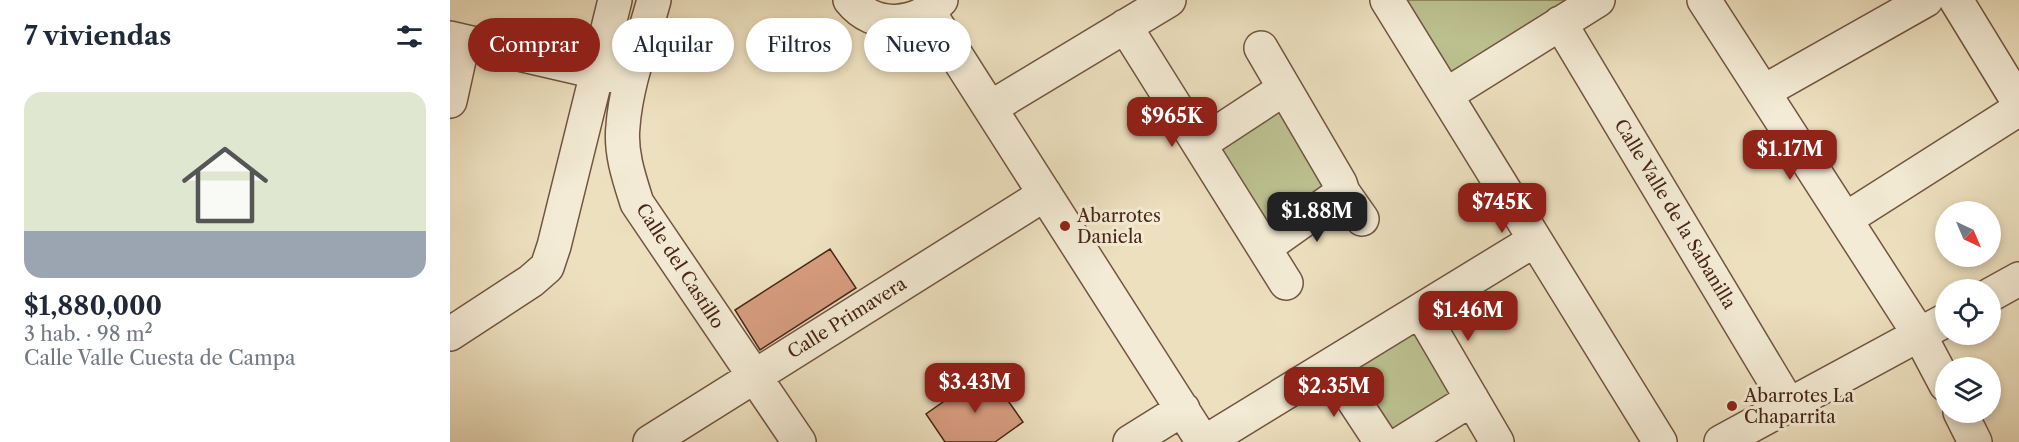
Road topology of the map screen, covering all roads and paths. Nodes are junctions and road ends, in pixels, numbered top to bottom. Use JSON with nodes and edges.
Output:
{"nodes":[{"id":1,"x":615,"y":0,"type":"edge"},
{"id":2,"x":654,"y":0,"type":"edge"},
{"id":3,"x":850,"y":0,"type":"edge"},
{"id":4,"x":1169,"y":0,"type":"edge"},
{"id":5,"x":1387,"y":0,"type":"edge"},
{"id":6,"x":1598,"y":0,"type":"edge"},
{"id":7,"x":1704,"y":0,"type":"edge"},
{"id":8,"x":1926,"y":0,"type":"edge"},
{"id":9,"x":1956,"y":0,"type":"edge"},
{"id":10,"x":934,"y":6,"type":"edge"},
{"id":11,"x":1560,"y":23,"type":"junction"},
{"id":12,"x":1125,"y":26,"type":"junction"},
{"id":13,"x":456,"y":40,"type":"edge"},
{"id":14,"x":1260,"y":48,"type":"dead end"},
{"id":15,"x":600,"y":59,"type":"edge"},
{"id":16,"x":597,"y":72,"type":"edge"},
{"id":17,"x":600,"y":72,"type":"edge"},
{"id":18,"x":632,"y":81,"type":"junction"},
{"id":19,"x":1284,"y":91,"type":"junction"},
{"id":20,"x":1763,"y":92,"type":"junction"},
{"id":21,"x":1446,"y":95,"type":"junction"},
{"id":22,"x":450,"y":101,"type":"edge"},
{"id":23,"x":2019,"y":103,"type":"edge"},
{"id":24,"x":990,"y":108,"type":"junction"},
{"id":25,"x":2019,"y":109,"type":"edge"},
{"id":26,"x":1200,"y":144,"type":"junction"},
{"id":27,"x":1342,"y":192,"type":"junction"},
{"id":28,"x":1045,"y":194,"type":"junction"},
{"id":29,"x":1362,"y":219,"type":"dead end"},
{"id":30,"x":1846,"y":219,"type":"junction"},
{"id":31,"x":1535,"y":240,"type":"junction"},
{"id":32,"x":1262,"y":243,"type":"junction"},
{"id":33,"x":2019,"y":279,"type":"edge"},
{"id":34,"x":1286,"y":283,"type":"dead end"},
{"id":35,"x":2001,"y":289,"type":"edge"},
{"id":36,"x":1421,"y":312,"type":"junction"},
{"id":37,"x":1932,"y":327,"type":"edge"},
{"id":38,"x":450,"y":334,"type":"edge"},
{"id":39,"x":1939,"y":357,"type":"edge"},
{"id":40,"x":1331,"y":366,"type":"junction"},
{"id":41,"x":754,"y":377,"type":"junction"},
{"id":42,"x":1472,"y":399,"type":"junction"},
{"id":43,"x":1789,"y":405,"type":"junction"},
{"id":44,"x":1183,"y":409,"type":"junction"},
{"id":45,"x":1966,"y":423,"type":"edge"},
{"id":46,"x":650,"y":442,"type":"edge"},
{"id":47,"x":799,"y":442,"type":"edge"},
{"id":48,"x":1130,"y":442,"type":"edge"},
{"id":49,"x":1204,"y":442,"type":"edge"},
{"id":50,"x":1381,"y":442,"type":"edge"},
{"id":51,"x":1403,"y":442,"type":"edge"},
{"id":52,"x":1497,"y":442,"type":"edge"},
{"id":53,"x":1660,"y":442,"type":"edge"},
{"id":54,"x":1721,"y":442,"type":"edge"},
{"id":55,"x":1975,"y":442,"type":"edge"}],
"edges":[{"from":1,"to":15,"type":"street"},
{"from":2,"to":18,"type":"street","name":"Calle del Castillo"},
{"from":3,"to":10,"type":"street"},
{"from":4,"to":12,"type":"street"},
{"from":5,"to":21,"type":"street"},
{"from":6,"to":11,"type":"street"},
{"from":7,"to":20,"type":"street"},
{"from":8,"to":20,"type":"street"},
{"from":9,"to":23,"type":"street"},
{"from":10,"to":24,"type":"street"},
{"from":11,"to":21,"type":"street"},
{"from":11,"to":43,"type":"street","name":"Calle Valle de la Sabanilla"},
{"from":12,"to":24,"type":"street"},
{"from":12,"to":26,"type":"street"},
{"from":13,"to":22,"type":"street"},
{"from":14,"to":19,"type":"street"},
{"from":16,"to":38,"type":"street"},
{"from":17,"to":18,"type":"street"},
{"from":18,"to":41,"type":"street","name":"Calle del Castillo"},
{"from":19,"to":26,"type":"street"},
{"from":19,"to":27,"type":"street"},
{"from":20,"to":30,"type":"street"},
{"from":21,"to":31,"type":"street"},
{"from":24,"to":28,"type":"street"},
{"from":25,"to":30,"type":"street"},
{"from":26,"to":32,"type":"street"},
{"from":27,"to":29,"type":"street"},
{"from":27,"to":32,"type":"street"},
{"from":28,"to":41,"type":"street","name":"Calle Primavera"},
{"from":28,"to":44,"type":"street"},
{"from":30,"to":37,"type":"street"},
{"from":31,"to":36,"type":"street"},
{"from":31,"to":53,"type":"street"},
{"from":32,"to":34,"type":"street"},
{"from":33,"to":35,"type":"street"},
{"from":36,"to":40,"type":"street"},
{"from":36,"to":42,"type":"street"},
{"from":37,"to":39,"type":"street"},
{"from":37,"to":43,"type":"street"},
{"from":40,"to":49,"type":"street"},
{"from":40,"to":50,"type":"street"},
{"from":41,"to":46,"type":"street","name":"Calle Primavera"},
{"from":41,"to":47,"type":"street","name":"Calle del Castillo"},
{"from":42,"to":51,"type":"street"},
{"from":42,"to":52,"type":"street"},
{"from":43,"to":54,"type":"street"},
{"from":44,"to":48,"type":"street"},
{"from":44,"to":49,"type":"street"},
{"from":45,"to":55,"type":"street"}]}
